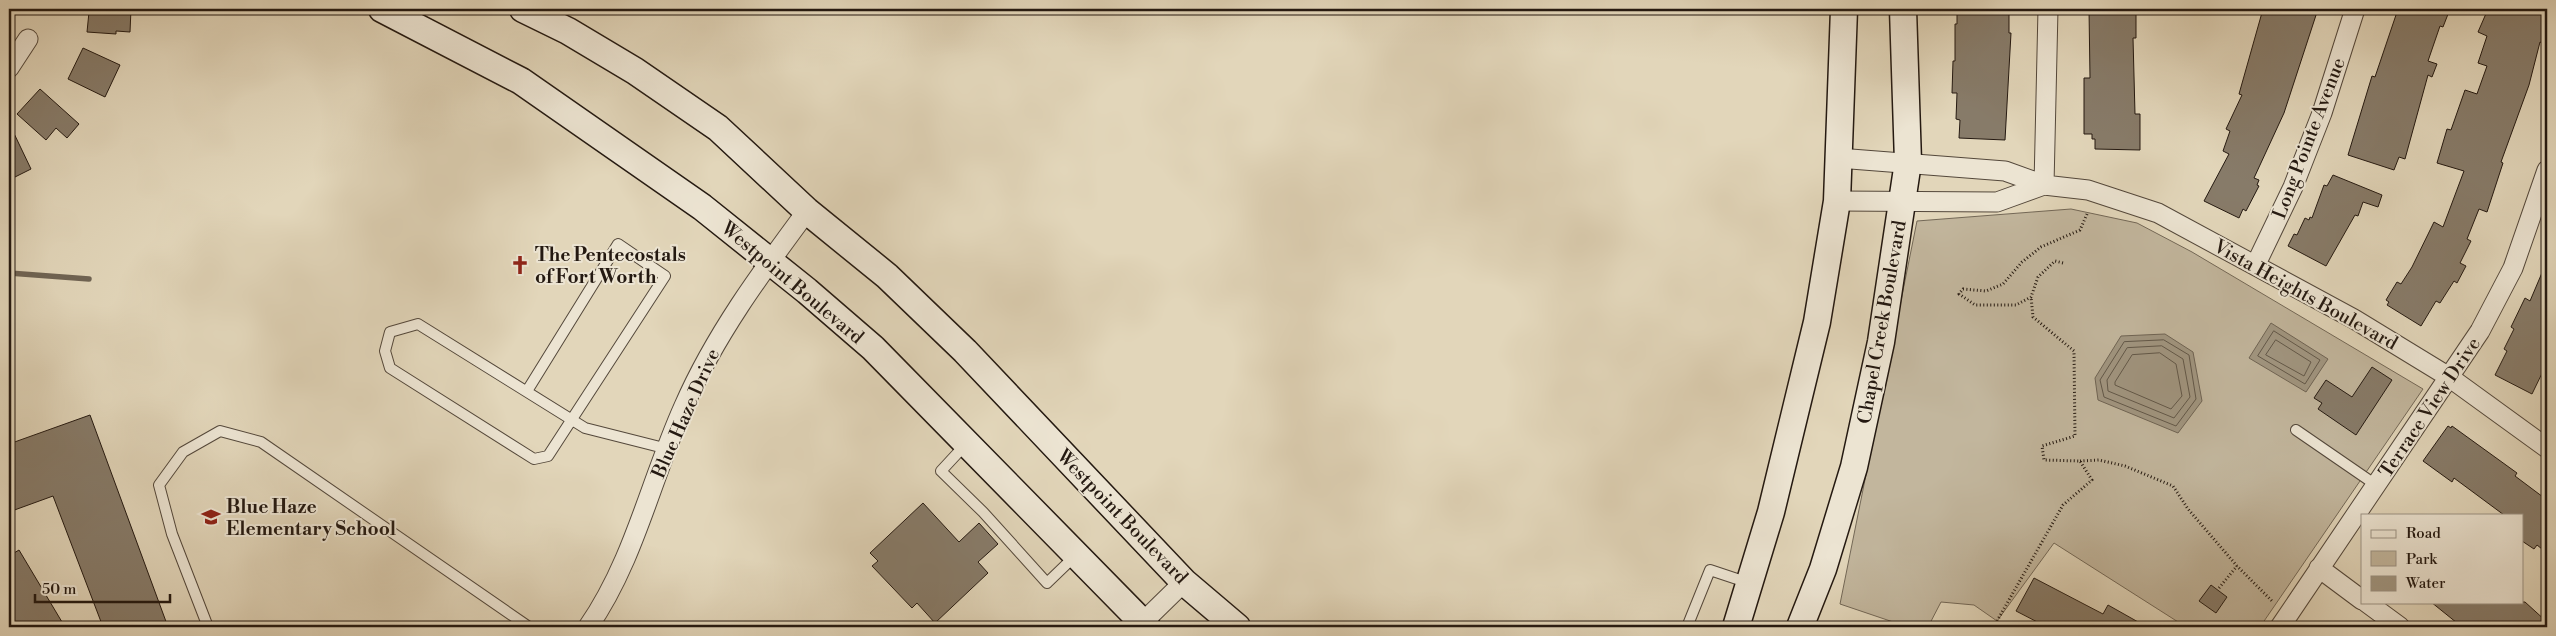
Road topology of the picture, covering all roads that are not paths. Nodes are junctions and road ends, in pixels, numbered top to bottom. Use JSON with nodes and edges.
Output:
{"nodes":[{"id":1,"x":382,"y":9,"type":"edge"},
{"id":2,"x":523,"y":9,"type":"edge"},
{"id":3,"x":1844,"y":9,"type":"edge"},
{"id":4,"x":1903,"y":9,"type":"edge"},
{"id":5,"x":2048,"y":9,"type":"edge"},
{"id":6,"x":2355,"y":9,"type":"edge"},
{"id":7,"x":28,"y":39,"type":"dead end"},
{"id":8,"x":9,"y":68,"type":"edge"},
{"id":9,"x":1838,"y":158,"type":"junction"},
{"id":10,"x":1908,"y":162,"type":"junction"},
{"id":11,"x":2547,"y":170,"type":"edge"},
{"id":12,"x":2044,"y":185,"type":"junction"},
{"id":13,"x":1837,"y":201,"type":"junction"},
{"id":14,"x":1902,"y":202,"type":"junction"},
{"id":15,"x":807,"y":211,"type":"junction"},
{"id":16,"x":771,"y":262,"type":"junction"},
{"id":17,"x":2256,"y":264,"type":"junction"},
{"id":18,"x":2449,"y":377,"type":"junction"},
{"id":19,"x":527,"y":391,"type":"junction"},
{"id":20,"x":573,"y":420,"type":"junction"},
{"id":21,"x":2296,"y":430,"type":"dead end"},
{"id":22,"x":967,"y":444,"type":"junction"},
{"id":23,"x":2547,"y":448,"type":"edge"},
{"id":24,"x":668,"y":449,"type":"junction"},
{"id":25,"x":2376,"y":485,"type":"junction"},
{"id":26,"x":1076,"y":555,"type":"junction"},
{"id":27,"x":2320,"y":568,"type":"junction"},
{"id":28,"x":1184,"y":582,"type":"junction"},
{"id":29,"x":1750,"y":583,"type":"junction"},
{"id":30,"x":2361,"y":599,"type":"edge"},
{"id":31,"x":2369,"y":604,"type":"edge"},
{"id":32,"x":1144,"y":625,"type":"edge"},
{"id":33,"x":208,"y":627,"type":"edge"},
{"id":34,"x":529,"y":627,"type":"edge"},
{"id":35,"x":588,"y":627,"type":"edge"},
{"id":36,"x":1237,"y":627,"type":"edge"},
{"id":37,"x":1687,"y":627,"type":"edge"},
{"id":38,"x":1736,"y":627,"type":"edge"},
{"id":39,"x":1800,"y":627,"type":"edge"},
{"id":40,"x":2280,"y":627,"type":"edge"},
{"id":41,"x":2400,"y":627,"type":"edge"}],
"edges":[{"from":1,"to":16,"type":"main road","name":"Westpoint Boulevard"},
{"from":2,"to":15,"type":"main road","name":"Westpoint Boulevard"},
{"from":3,"to":9,"type":"main road"},
{"from":4,"to":10,"type":"main road","name":"Chapel Creek Boulevard"},
{"from":5,"to":12,"type":"street"},
{"from":6,"to":17,"type":"street","name":"Long Pointe Avenue"},
{"from":7,"to":8,"type":"street"},
{"from":9,"to":10,"type":"street","name":"Vista Heights Boulevard"},
{"from":9,"to":13,"type":"main road"},
{"from":10,"to":12,"type":"street","name":"Vista Heights Boulevard"},
{"from":10,"to":14,"type":"main road","name":"Chapel Creek Boulevard"},
{"from":11,"to":18,"type":"street","name":"Terrace View Drive"},
{"from":12,"to":14,"type":"street","name":"Vista Heights Boulevard"},
{"from":12,"to":17,"type":"street","name":"Vista Heights Boulevard"},
{"from":13,"to":14,"type":"street","name":"Vista Heights Boulevard"},
{"from":13,"to":29,"type":"main road"},
{"from":14,"to":39,"type":"main road","name":"Chapel Creek Boulevard"},
{"from":15,"to":16,"type":"street","name":"Blue Haze Drive"},
{"from":15,"to":28,"type":"main road","name":"Westpoint Boulevard"},
{"from":16,"to":22,"type":"main road","name":"Westpoint Boulevard"},
{"from":16,"to":24,"type":"street","name":"Blue Haze Drive"},
{"from":17,"to":18,"type":"street","name":"Vista Heights Boulevard"},
{"from":18,"to":23,"type":"street","name":"Vista Heights Boulevard"},
{"from":18,"to":25,"type":"street","name":"Terrace View Drive"},
{"from":19,"to":20,"type":"lane"},
{"from":19,"to":20,"type":"lane"},
{"from":19,"to":20,"type":"lane"},
{"from":20,"to":24,"type":"lane"},
{"from":21,"to":25,"type":"lane"},
{"from":22,"to":26,"type":"main road","name":"Westpoint Boulevard"},
{"from":22,"to":26,"type":"lane"},
{"from":24,"to":35,"type":"street","name":"Blue Haze Drive"},
{"from":25,"to":27,"type":"street","name":"Terrace View Drive"},
{"from":26,"to":32,"type":"main road","name":"Westpoint Boulevard"},
{"from":27,"to":30,"type":"street"},
{"from":27,"to":40,"type":"street","name":"Terrace View Drive"},
{"from":28,"to":32,"type":"street"},
{"from":28,"to":36,"type":"main road","name":"Westpoint Boulevard"},
{"from":29,"to":37,"type":"lane"},
{"from":29,"to":38,"type":"main road"},
{"from":31,"to":41,"type":"street"},
{"from":33,"to":34,"type":"lane"}]}
